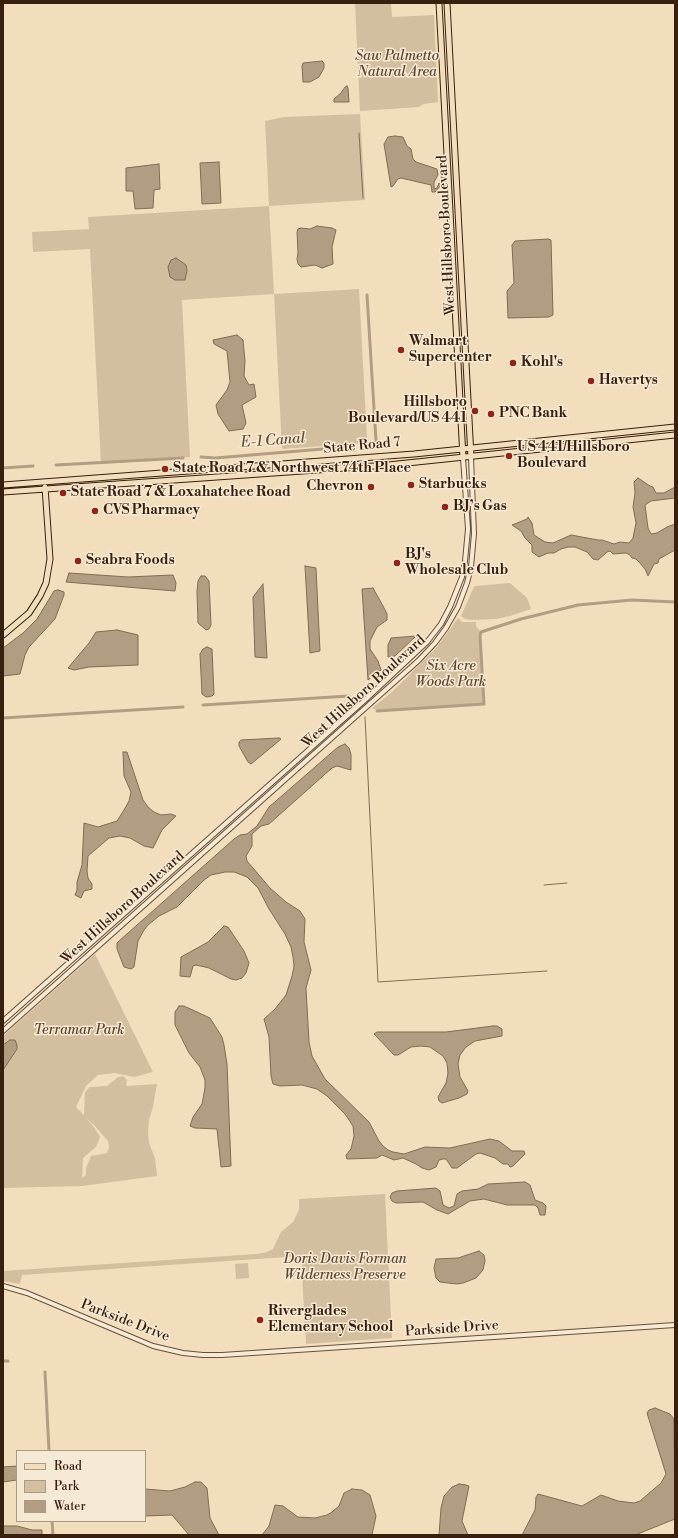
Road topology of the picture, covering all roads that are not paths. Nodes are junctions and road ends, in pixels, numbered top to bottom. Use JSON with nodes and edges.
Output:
{"nodes":[{"id":1,"x":440,"y":3,"type":"edge"},
{"id":2,"x":447,"y":3,"type":"edge"},
{"id":3,"x":440,"y":15,"type":"junction"},
{"id":4,"x":448,"y":17,"type":"junction"},
{"id":5,"x":448,"y":28,"type":"junction"},
{"id":6,"x":448,"y":178,"type":"junction"},
{"id":7,"x":457,"y":190,"type":"junction"},
{"id":8,"x":449,"y":193,"type":"junction"},
{"id":9,"x":458,"y":220,"type":"junction"},
{"id":10,"x":455,"y":313,"type":"junction"},
{"id":11,"x":456,"y":325,"type":"junction"},
{"id":12,"x":464,"y":328,"type":"junction"},
{"id":13,"x":464,"y":338,"type":"junction"},
{"id":14,"x":675,"y":427,"type":"edge"},
{"id":15,"x":614,"y":433,"type":"junction"},
{"id":16,"x":594,"y":435,"type":"junction"},
{"id":17,"x":675,"y":435,"type":"edge"},
{"id":18,"x":604,"y":442,"type":"junction"},
{"id":19,"x":581,"y":445,"type":"junction"},
{"id":20,"x":470,"y":448,"type":"junction"},
{"id":21,"x":463,"y":449,"type":"junction"},
{"id":22,"x":471,"y":457,"type":"junction"},
{"id":23,"x":463,"y":458,"type":"junction"},
{"id":24,"x":332,"y":460,"type":"junction"},
{"id":25,"x":211,"y":470,"type":"junction"},
{"id":26,"x":315,"y":470,"type":"junction"},
{"id":27,"x":193,"y":472,"type":"junction"},
{"id":28,"x":192,"y":479,"type":"junction"},
{"id":29,"x":174,"y":480,"type":"junction"},
{"id":30,"x":45,"y":482,"type":"junction"},
{"id":31,"x":3,"y":485,"type":"edge"},
{"id":32,"x":45,"y":489,"type":"junction"},
{"id":33,"x":3,"y":492,"type":"edge"},
{"id":34,"x":462,"y":577,"type":"junction"},
{"id":35,"x":468,"y":580,"type":"junction"},
{"id":36,"x":3,"y":635,"type":"edge"},
{"id":37,"x":3,"y":1021,"type":"edge"},
{"id":38,"x":3,"y":1031,"type":"edge"},
{"id":39,"x":3,"y":1286,"type":"edge"},
{"id":40,"x":675,"y":1326,"type":"edge"}],
"edges":[{"from":1,"to":3,"type":"main road","name":"West Hillsboro Boulevard"},
{"from":1,"to":4,"type":"main road"},
{"from":2,"to":4,"type":"main road","name":"West Hillsboro Boulevard"},
{"from":3,"to":5,"type":"main road"},
{"from":3,"to":6,"type":"main road","name":"West Hillsboro Boulevard"},
{"from":4,"to":5,"type":"main road","name":"West Hillsboro Boulevard"},
{"from":5,"to":7,"type":"main road","name":"West Hillsboro Boulevard"},
{"from":6,"to":7,"type":"main road"},
{"from":6,"to":8,"type":"main road","name":"West Hillsboro Boulevard"},
{"from":7,"to":9,"type":"main road","name":"West Hillsboro Boulevard"},
{"from":8,"to":9,"type":"main road"},
{"from":8,"to":10,"type":"main road","name":"West Hillsboro Boulevard"},
{"from":9,"to":12,"type":"main road","name":"West Hillsboro Boulevard"},
{"from":10,"to":11,"type":"main road","name":"West Hillsboro Boulevard"},
{"from":10,"to":12,"type":"main road"},
{"from":11,"to":13,"type":"main road"},
{"from":11,"to":21,"type":"main road","name":"West Hillsboro Boulevard"},
{"from":12,"to":13,"type":"main road","name":"West Hillsboro Boulevard"},
{"from":13,"to":20,"type":"main road","name":"West Hillsboro Boulevard"},
{"from":14,"to":15,"type":"main road","name":"State Road 7"},
{"from":15,"to":16,"type":"main road","name":"State Road 7"},
{"from":15,"to":18,"type":"main road"},
{"from":16,"to":19,"type":"main road"},
{"from":16,"to":20,"type":"main road","name":"State Road 7"},
{"from":17,"to":18,"type":"main road","name":"State Road 7"},
{"from":18,"to":19,"type":"main road","name":"State Road 7"},
{"from":19,"to":22,"type":"main road","name":"State Road 7"},
{"from":20,"to":21,"type":"main road","name":"State Road 7"},
{"from":20,"to":22,"type":"main road","name":"West Hillsboro Boulevard"},
{"from":21,"to":23,"type":"main road","name":"West Hillsboro Boulevard"},
{"from":21,"to":24,"type":"main road","name":"State Road 7"},
{"from":22,"to":23,"type":"main road","name":"State Road 7"},
{"from":22,"to":35,"type":"street","name":"West Hillsboro Boulevard"},
{"from":23,"to":26,"type":"main road","name":"State Road 7"},
{"from":23,"to":34,"type":"street","name":"West Hillsboro Boulevard"},
{"from":24,"to":25,"type":"main road","name":"State Road 7"},
{"from":24,"to":26,"type":"main road"},
{"from":25,"to":27,"type":"main road","name":"State Road 7"},
{"from":25,"to":28,"type":"main road"},
{"from":26,"to":28,"type":"main road","name":"State Road 7"},
{"from":27,"to":29,"type":"main road"},
{"from":27,"to":30,"type":"main road","name":"State Road 7"},
{"from":28,"to":29,"type":"main road","name":"State Road 7"},
{"from":29,"to":32,"type":"main road","name":"State Road 7"},
{"from":30,"to":31,"type":"main road","name":"State Road 7"},
{"from":30,"to":32,"type":"main road"},
{"from":32,"to":33,"type":"main road","name":"State Road 7"},
{"from":32,"to":36,"type":"main road"},
{"from":34,"to":35,"type":"street"},
{"from":34,"to":37,"type":"street","name":"West Hillsboro Boulevard"},
{"from":35,"to":38,"type":"street","name":"West Hillsboro Boulevard"},
{"from":39,"to":40,"type":"street","name":"Parkside Drive"}]}
